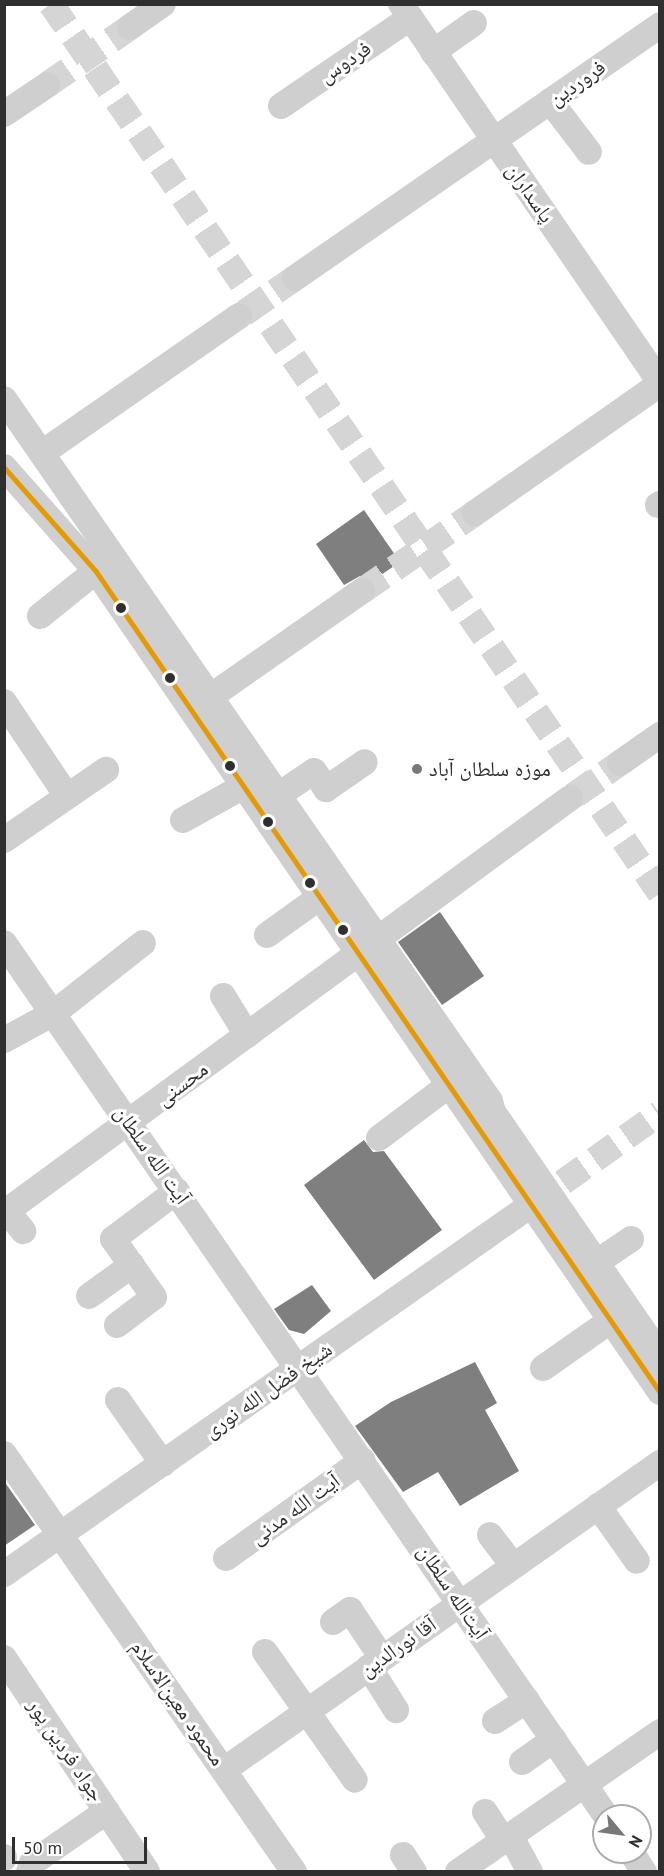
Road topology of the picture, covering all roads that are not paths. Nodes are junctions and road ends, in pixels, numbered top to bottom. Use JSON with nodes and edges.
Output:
{"nodes":[{"id":1,"x":162,"y":4,"type":"edge"},
{"id":2,"x":405,"y":11,"type":"edge"},
{"id":3,"x":474,"y":23,"type":"dead end"},
{"id":4,"x":660,"y":25,"type":"edge"},
{"id":5,"x":130,"y":27,"type":"tunnel mouth"},
{"id":6,"x":434,"y":52,"type":"junction"},
{"id":7,"x":47,"y":85,"type":"tunnel mouth"},
{"id":8,"x":550,"y":101,"type":"junction"},
{"id":9,"x":281,"y":106,"type":"dead end"},
{"id":10,"x":4,"y":114,"type":"edge"},
{"id":11,"x":494,"y":140,"type":"junction"},
{"id":12,"x":589,"y":152,"type":"dead end"},
{"id":13,"x":295,"y":278,"type":"tunnel mouth"},
{"id":14,"x":239,"y":316,"type":"tunnel mouth"},
{"id":15,"x":660,"y":383,"type":"edge"},
{"id":16,"x":4,"y":399,"type":"edge"},
{"id":17,"x":42,"y":453,"type":"junction"},
{"id":18,"x":4,"y":467,"type":"edge"},
{"id":19,"x":475,"y":513,"type":"tunnel mouth"},
{"id":20,"x":96,"y":571,"type":"junction"},
{"id":21,"x":362,"y":591,"type":"tunnel mouth"},
{"id":22,"x":40,"y":615,"type":"dead end"},
{"id":23,"x":4,"y":702,"type":"edge"},
{"id":24,"x":201,"y":704,"type":"junction"},
{"id":25,"x":660,"y":735,"type":"edge"},
{"id":26,"x":365,"y":762,"type":"dead end"},
{"id":27,"x":620,"y":764,"type":"tunnel mouth"},
{"id":28,"x":106,"y":770,"type":"dead end"},
{"id":29,"x":244,"y":786,"type":"junction"},
{"id":30,"x":68,"y":796,"type":"junction"},
{"id":31,"x":570,"y":798,"type":"tunnel mouth"},
{"id":32,"x":268,"y":801,"type":"junction"},
{"id":33,"x":183,"y":820,"type":"dead end"},
{"id":34,"x":4,"y":840,"type":"edge"},
{"id":35,"x":320,"y":897,"type":"junction"},
{"id":36,"x":267,"y":935,"type":"dead end"},
{"id":37,"x":4,"y":943,"type":"edge"},
{"id":38,"x":143,"y":943,"type":"dead end"},
{"id":39,"x":367,"y":944,"type":"junction"},
{"id":40,"x":223,"y":996,"type":"dead end"},
{"id":41,"x":54,"y":1013,"type":"junction"},
{"id":42,"x":247,"y":1035,"type":"junction"},
{"id":43,"x":4,"y":1040,"type":"edge"},
{"id":44,"x":449,"y":1085,"type":"junction"},
{"id":45,"x":130,"y":1124,"type":"junction"},
{"id":46,"x":379,"y":1138,"type":"dead end"},
{"id":47,"x":177,"y":1191,"type":"junction"},
{"id":48,"x":531,"y":1205,"type":"junction"},
{"id":49,"x":6,"y":1212,"type":"edge"},
{"id":50,"x":23,"y":1231,"type":"dead end"},
{"id":51,"x":631,"y":1239,"type":"dead end"},
{"id":52,"x":132,"y":1265,"type":"junction"},
{"id":53,"x":587,"y":1268,"type":"junction"},
{"id":54,"x":89,"y":1296,"type":"dead end"},
{"id":55,"x":610,"y":1321,"type":"junction"},
{"id":56,"x":117,"y":1325,"type":"dead end"},
{"id":57,"x":647,"y":1343,"type":"edge"},
{"id":58,"x":300,"y":1368,"type":"junction"},
{"id":59,"x":543,"y":1368,"type":"dead end"},
{"id":60,"x":660,"y":1373,"type":"edge"},
{"id":61,"x":660,"y":1392,"type":"edge"},
{"id":62,"x":118,"y":1400,"type":"dead end"},
{"id":63,"x":4,"y":1454,"type":"edge"},
{"id":64,"x":363,"y":1460,"type":"junction"},
{"id":65,"x":660,"y":1463,"type":"edge"},
{"id":66,"x":163,"y":1464,"type":"junction"},
{"id":67,"x":598,"y":1506,"type":"junction"},
{"id":68,"x":490,"y":1535,"type":"dead end"},
{"id":69,"x":61,"y":1536,"type":"junction"},
{"id":70,"x":226,"y":1558,"type":"dead end"},
{"id":71,"x":638,"y":1561,"type":"dead end"},
{"id":72,"x":513,"y":1565,"type":"junction"},
{"id":73,"x":4,"y":1574,"type":"edge"},
{"id":74,"x":460,"y":1602,"type":"junction"},
{"id":75,"x":333,"y":1622,"type":"dead end"},
{"id":76,"x":265,"y":1652,"type":"dead end"},
{"id":77,"x":4,"y":1658,"type":"edge"},
{"id":78,"x":375,"y":1663,"type":"junction"},
{"id":79,"x":4,"y":1692,"type":"edge"},
{"id":80,"x":527,"y":1700,"type":"junction"},
{"id":81,"x":396,"y":1710,"type":"dead end"},
{"id":82,"x":306,"y":1711,"type":"junction"},
{"id":83,"x":46,"y":1720,"type":"junction"},
{"id":84,"x":495,"y":1721,"type":"dead end"},
{"id":85,"x":660,"y":1732,"type":"edge"},
{"id":86,"x":554,"y":1740,"type":"junction"},
{"id":87,"x":522,"y":1762,"type":"dead end"},
{"id":88,"x":224,"y":1770,"type":"junction"},
{"id":89,"x":355,"y":1780,"type":"dead end"},
{"id":90,"x":584,"y":1784,"type":"junction"},
{"id":91,"x":598,"y":1804,"type":"edge"},
{"id":92,"x":107,"y":1811,"type":"junction"},
{"id":93,"x":485,"y":1812,"type":"dead end"},
{"id":94,"x":507,"y":1837,"type":"junction"},
{"id":95,"x":471,"y":1868,"type":"edge"},
{"id":96,"x":29,"y":1872,"type":"edge"},
{"id":97,"x":147,"y":1872,"type":"edge"},
{"id":98,"x":294,"y":1872,"type":"edge"},
{"id":99,"x":530,"y":1872,"type":"edge"}],
"edges":[{"from":1,"to":5,"type":"street"},
{"from":2,"to":6,"type":"street","name":"پاسداران"},
{"from":2,"to":9,"type":"street","name":"فردوس"},
{"from":3,"to":6,"type":"street"},
{"from":4,"to":8,"type":"street","name":"فروردین"},
{"from":6,"to":11,"type":"street","name":"پاسداران"},
{"from":7,"to":10,"type":"street"},
{"from":8,"to":11,"type":"street","name":"فروردین"},
{"from":8,"to":12,"type":"street"},
{"from":11,"to":13,"type":"street","name":"فروردین"},
{"from":11,"to":15,"type":"street","name":"پاسداران"},
{"from":14,"to":17,"type":"street"},
{"from":15,"to":19,"type":"street"},
{"from":16,"to":17,"type":"street"},
{"from":17,"to":24,"type":"street"},
{"from":18,"to":20,"type":"street"},
{"from":20,"to":22,"type":"street"},
{"from":20,"to":24,"type":"street"},
{"from":21,"to":24,"type":"street"},
{"from":23,"to":30,"type":"street"},
{"from":24,"to":29,"type":"street"},
{"from":24,"to":32,"type":"street"},
{"from":25,"to":27,"type":"street"},
{"from":26,"to":32,"type":"street"},
{"from":28,"to":30,"type":"street"},
{"from":29,"to":32,"type":"street"},
{"from":29,"to":33,"type":"street"},
{"from":30,"to":34,"type":"street"},
{"from":31,"to":39,"type":"street","name":"محسنی"},
{"from":32,"to":35,"type":"street"},
{"from":32,"to":39,"type":"street"},
{"from":35,"to":36,"type":"street"},
{"from":35,"to":39,"type":"street"},
{"from":37,"to":41,"type":"street","name":"آیت الله سلطان"},
{"from":38,"to":41,"type":"street"},
{"from":39,"to":42,"type":"street","name":"محسنی"},
{"from":39,"to":44,"type":"street"},
{"from":39,"to":53,"type":"street"},
{"from":40,"to":42,"type":"street"},
{"from":41,"to":43,"type":"street"},
{"from":41,"to":45,"type":"street","name":"آیت الله سلطان"},
{"from":42,"to":45,"type":"street","name":"محسنی"},
{"from":44,"to":46,"type":"street"},
{"from":44,"to":48,"type":"street"},
{"from":45,"to":47,"type":"street","name":"آیت الله سلطان"},
{"from":45,"to":49,"type":"street","name":"محسنی"},
{"from":47,"to":52,"type":"street"},
{"from":47,"to":58,"type":"street","name":"آیت الله سلطان"},
{"from":48,"to":53,"type":"street"},
{"from":48,"to":58,"type":"street","name":"شیخ فضل الله نوری"},
{"from":49,"to":50,"type":"street"},
{"from":51,"to":53,"type":"street"},
{"from":52,"to":54,"type":"street"},
{"from":52,"to":56,"type":"street"},
{"from":53,"to":55,"type":"street"},
{"from":53,"to":57,"type":"street"},
{"from":55,"to":57,"type":"street"},
{"from":55,"to":59,"type":"street"},
{"from":57,"to":60,"type":"street"},
{"from":57,"to":61,"type":"street"},
{"from":58,"to":64,"type":"street","name":"آیت‌الله سلطان"},
{"from":58,"to":66,"type":"street","name":"شیخ فضل الله نوری"},
{"from":62,"to":66,"type":"street"},
{"from":63,"to":69,"type":"street","name":"محمود معین‌الاسلام"},
{"from":64,"to":70,"type":"street","name":"آیت الله مدنی"},
{"from":64,"to":74,"type":"street","name":"آیت‌الله سلطان"},
{"from":65,"to":67,"type":"street","name":"آقا نورالدین"},
{"from":66,"to":69,"type":"street","name":"شیخ فضل الله نوری"},
{"from":67,"to":71,"type":"street"},
{"from":67,"to":72,"type":"street","name":"آقا نورالدین"},
{"from":68,"to":72,"type":"street"},
{"from":69,"to":73,"type":"street","name":"شیخ فضل الله نوری"},
{"from":69,"to":88,"type":"street","name":"محمود معین‌الاسلام"},
{"from":72,"to":74,"type":"street","name":"آقا نورالدین"},
{"from":74,"to":78,"type":"street","name":"آقا نورالدین"},
{"from":74,"to":80,"type":"street","name":"آیت‌الله سلطان"},
{"from":75,"to":78,"type":"street"},
{"from":76,"to":82,"type":"street"},
{"from":77,"to":83,"type":"street","name":"جواد فردین پور"},
{"from":78,"to":81,"type":"street"},
{"from":78,"to":82,"type":"street","name":"آقا نورالدین"},
{"from":79,"to":83,"type":"street"},
{"from":80,"to":84,"type":"street"},
{"from":80,"to":86,"type":"street","name":"آیت‌الله سلطان"},
{"from":82,"to":88,"type":"street","name":"آقا نورالدین"},
{"from":82,"to":89,"type":"street"},
{"from":83,"to":92,"type":"street","name":"جواد فردین پور"},
{"from":85,"to":90,"type":"street"},
{"from":86,"to":87,"type":"street"},
{"from":86,"to":90,"type":"street","name":"آیت‌الله سلطان"},
{"from":88,"to":98,"type":"street","name":"محمود معین‌الاسلام"},
{"from":90,"to":91,"type":"street","name":"آیت‌الله سلطان"},
{"from":90,"to":94,"type":"street"},
{"from":92,"to":96,"type":"street"},
{"from":92,"to":97,"type":"street","name":"جواد فردین پور"},
{"from":93,"to":94,"type":"street"},
{"from":94,"to":95,"type":"street"},
{"from":94,"to":99,"type":"street"}]}
